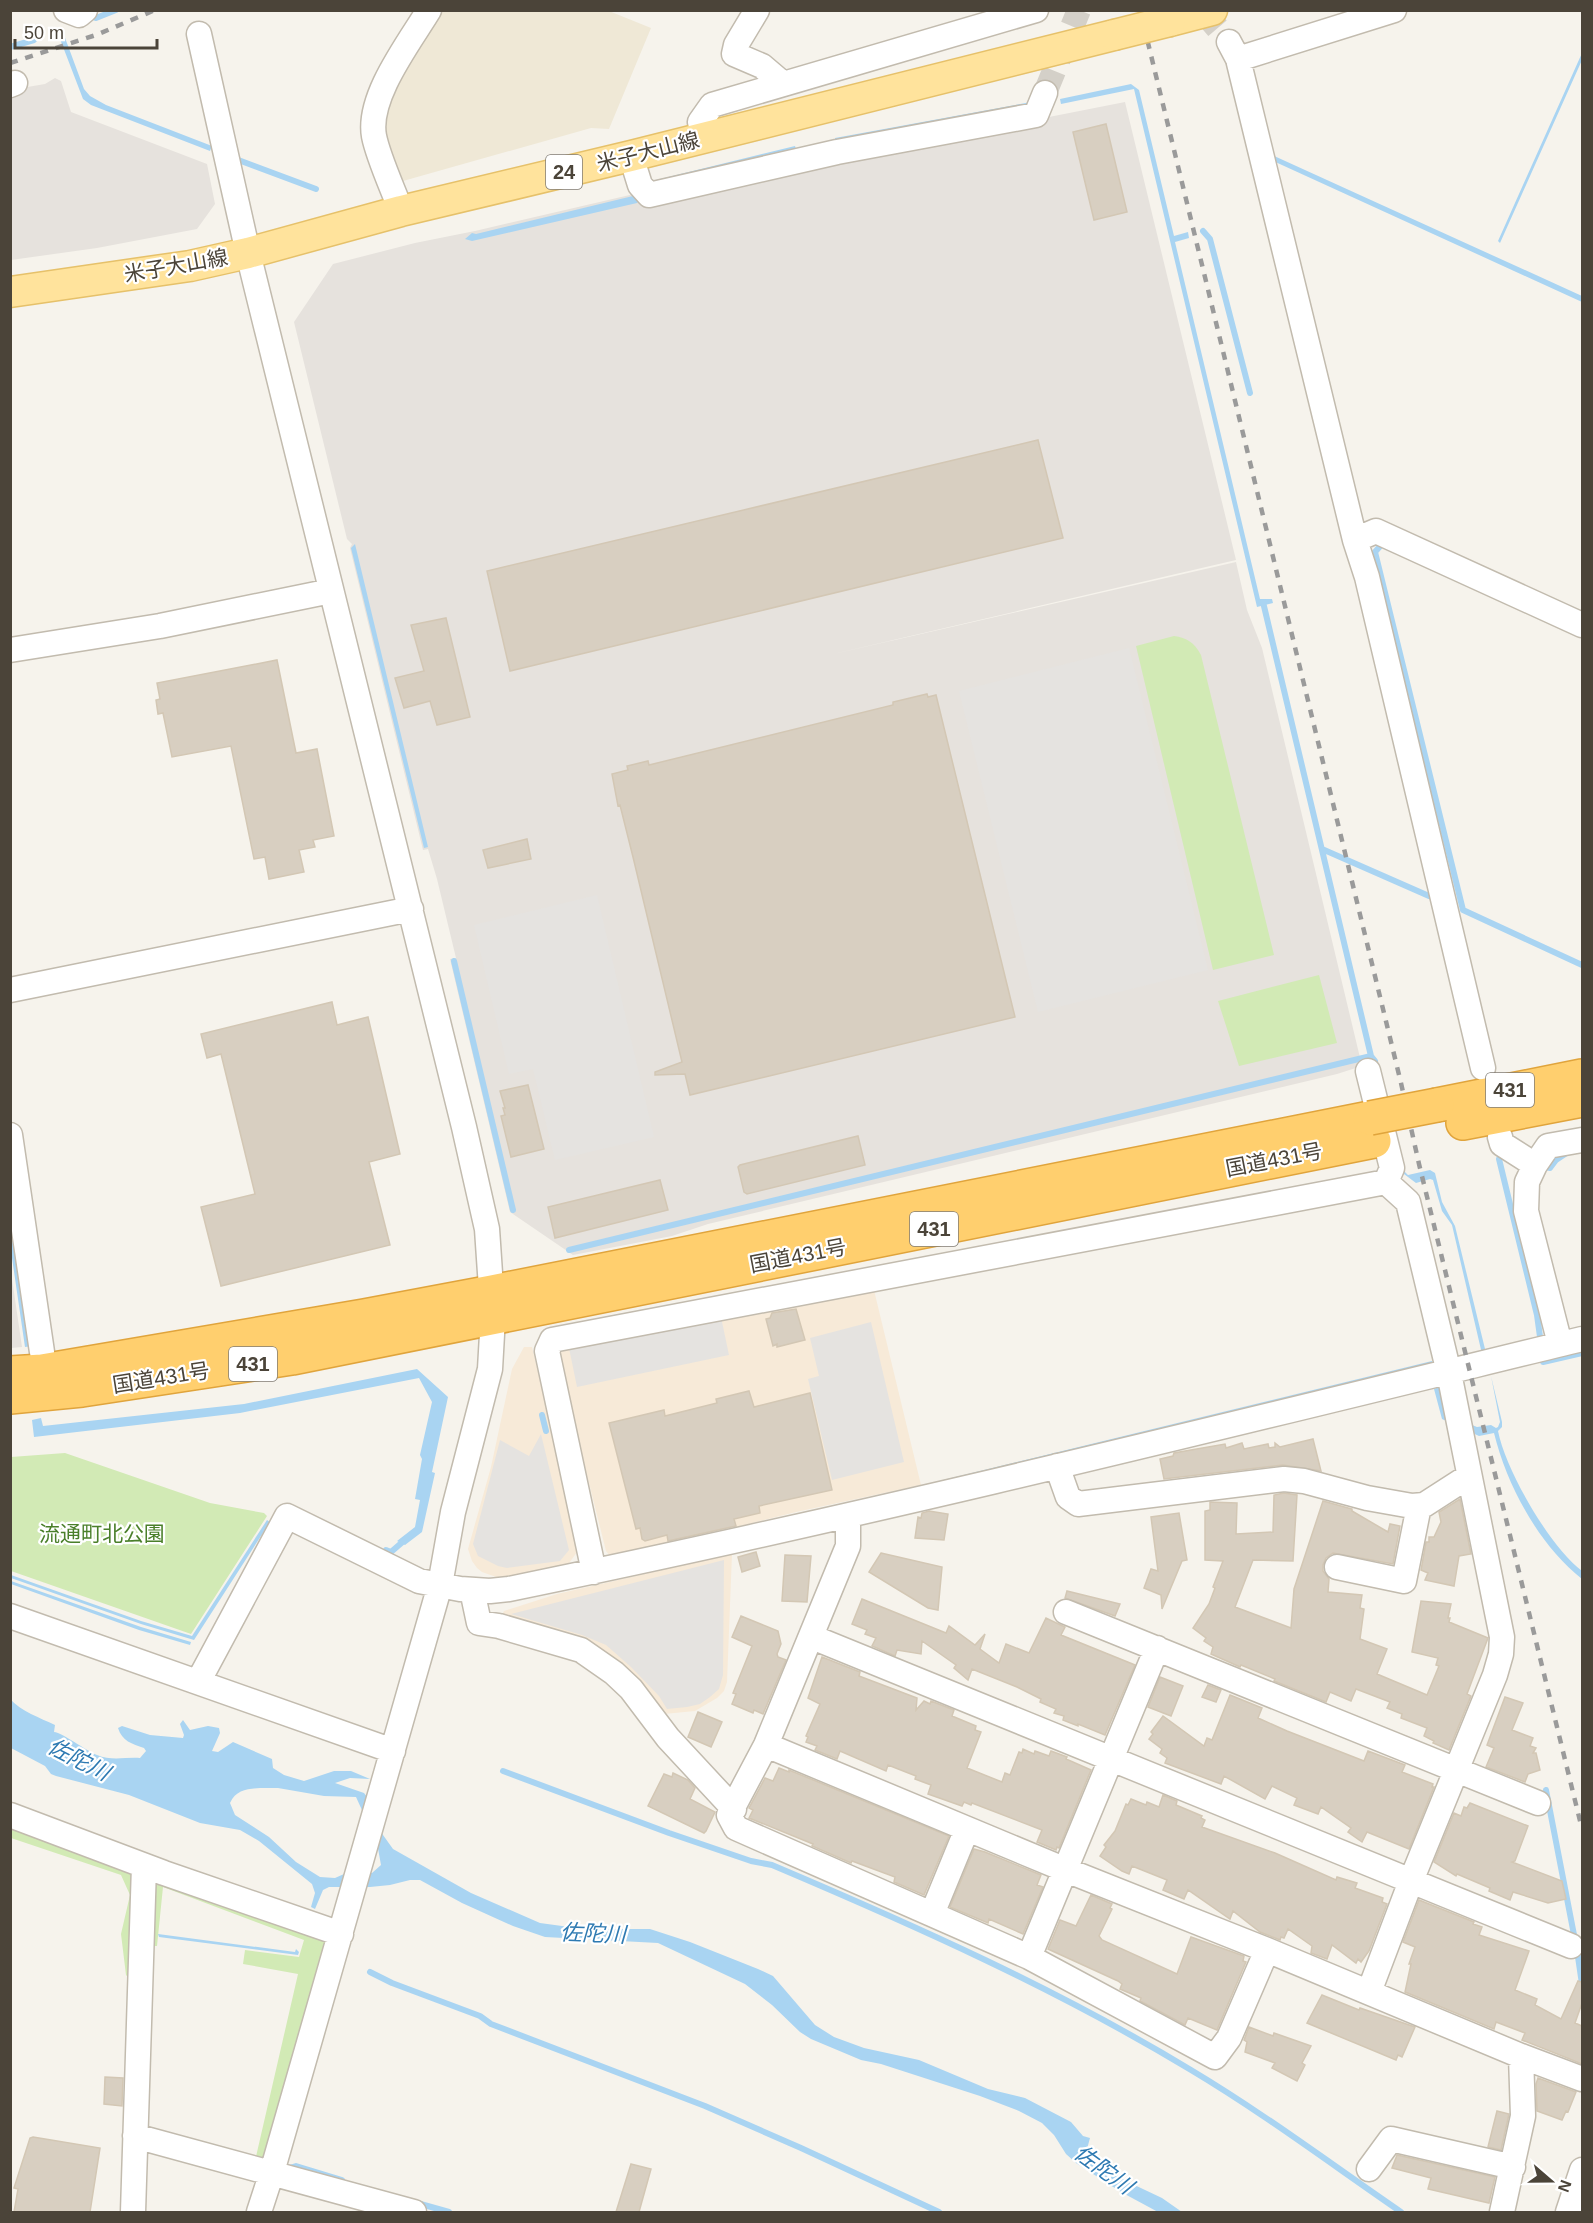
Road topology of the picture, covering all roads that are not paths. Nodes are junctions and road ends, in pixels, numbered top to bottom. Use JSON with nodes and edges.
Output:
{"nodes":[{"id":1,"x":66,"y":10,"type":"edge"},
{"id":2,"x":85,"y":10,"type":"edge"},
{"id":3,"x":429,"y":10,"type":"edge"},
{"id":4,"x":757,"y":10,"type":"edge"},
{"id":5,"x":1036,"y":10,"type":"edge"},
{"id":6,"x":1212,"y":10,"type":"edge"},
{"id":7,"x":1394,"y":10,"type":"edge"},
{"id":8,"x":199,"y":34,"type":"dead end"},
{"id":9,"x":783,"y":83,"type":"junction"},
{"id":10,"x":1045,"y":93,"type":"tunnel mouth"},
{"id":11,"x":705,"y":138,"type":"junction"},
{"id":12,"x":631,"y":156,"type":"junction"},
{"id":13,"x":401,"y":211,"type":"junction"},
{"id":14,"x":248,"y":253,"type":"junction"},
{"id":15,"x":10,"y":292,"type":"edge"},
{"id":16,"x":1355,"y":540,"type":"junction"},
{"id":17,"x":331,"y":591,"type":"junction"},
{"id":18,"x":1582,"y":625,"type":"edge"},
{"id":19,"x":10,"y":650,"type":"edge"},
{"id":20,"x":411,"y":909,"type":"junction"},
{"id":21,"x":10,"y":990,"type":"edge"},
{"id":22,"x":1483,"y":1068,"type":"dead end"},
{"id":23,"x":1368,"y":1071,"type":"dead end"},
{"id":24,"x":1582,"y":1076,"type":"edge"},
{"id":25,"x":1582,"y":1100,"type":"edge"},
{"id":26,"x":1437,"y":1116,"type":"junction"},
{"id":27,"x":10,"y":1135,"type":"edge"},
{"id":28,"x":1500,"y":1137,"type":"dead end"},
{"id":29,"x":1582,"y":1140,"type":"edge"},
{"id":30,"x":1534,"y":1165,"type":"junction"},
{"id":31,"x":1386,"y":1182,"type":"junction"},
{"id":32,"x":493,"y":1304,"type":"junction"},
{"id":33,"x":1571,"y":1341,"type":"edge"},
{"id":34,"x":42,"y":1352,"type":"dead end"},
{"id":35,"x":10,"y":1373,"type":"edge"},
{"id":36,"x":1449,"y":1373,"type":"junction"},
{"id":37,"x":10,"y":1397,"type":"edge"},
{"id":38,"x":1057,"y":1466,"type":"junction"},
{"id":39,"x":1469,"y":1476,"type":"junction"},
{"id":40,"x":1419,"y":1506,"type":"junction"},
{"id":41,"x":848,"y":1516,"type":"junction"},
{"id":42,"x":1337,"y":1567,"type":"dead end"},
{"id":43,"x":594,"y":1572,"type":"junction"},
{"id":44,"x":440,"y":1585,"type":"junction"},
{"id":45,"x":472,"y":1590,"type":"junction"},
{"id":46,"x":1066,"y":1612,"type":"dead end"},
{"id":47,"x":10,"y":1616,"type":"edge"},
{"id":48,"x":812,"y":1637,"type":"junction"},
{"id":49,"x":1157,"y":1648,"type":"junction"},
{"id":50,"x":198,"y":1682,"type":"junction"},
{"id":51,"x":766,"y":1745,"type":"junction"},
{"id":52,"x":391,"y":1757,"type":"junction"},
{"id":53,"x":1112,"y":1759,"type":"junction"},
{"id":54,"x":1457,"y":1771,"type":"junction"},
{"id":55,"x":1538,"y":1803,"type":"dead end"},
{"id":56,"x":734,"y":1809,"type":"junction"},
{"id":57,"x":10,"y":1815,"type":"edge"},
{"id":58,"x":967,"y":1829,"type":"junction"},
{"id":59,"x":144,"y":1866,"type":"junction"},
{"id":60,"x":1066,"y":1870,"type":"junction"},
{"id":61,"x":1411,"y":1881,"type":"junction"},
{"id":62,"x":933,"y":1914,"type":"junction"},
{"id":63,"x":342,"y":1928,"type":"junction"},
{"id":64,"x":1571,"y":1946,"type":"dead end"},
{"id":65,"x":1267,"y":1950,"type":"junction"},
{"id":66,"x":1029,"y":1957,"type":"junction"},
{"id":67,"x":1369,"y":1992,"type":"junction"},
{"id":68,"x":1521,"y":2056,"type":"junction"},
{"id":69,"x":1582,"y":2079,"type":"edge"},
{"id":70,"x":135,"y":2136,"type":"junction"},
{"id":71,"x":1513,"y":2167,"type":"junction"},
{"id":72,"x":1369,"y":2169,"type":"dead end"},
{"id":73,"x":1582,"y":2170,"type":"edge"},
{"id":74,"x":272,"y":2172,"type":"junction"},
{"id":75,"x":133,"y":2212,"type":"edge"},
{"id":76,"x":259,"y":2212,"type":"edge"},
{"id":77,"x":414,"y":2212,"type":"edge"},
{"id":78,"x":1502,"y":2212,"type":"edge"},
{"id":79,"x":1568,"y":2212,"type":"edge"}],
"edges":[{"from":1,"to":2,"type":"street"},
{"from":3,"to":13,"type":"street"},
{"from":4,"to":9,"type":"street"},
{"from":5,"to":9,"type":"street"},
{"from":6,"to":11,"type":"main road","name":"米子大山線","number":"24","bridge":true},
{"from":7,"to":16,"type":"street"},
{"from":8,"to":14,"type":"street"},
{"from":9,"to":11,"type":"street"},
{"from":10,"to":12,"type":"street"},
{"from":11,"to":12,"type":"main road","name":"米子大山線","number":"24"},
{"from":12,"to":13,"type":"main road","name":"米子大山線","number":"24"},
{"from":13,"to":14,"type":"main road","name":"米子大山線","number":"24"},
{"from":14,"to":15,"type":"main road","name":"米子大山線","number":"24"},
{"from":14,"to":17,"type":"street"},
{"from":16,"to":18,"type":"street"},
{"from":16,"to":22,"type":"street"},
{"from":17,"to":19,"type":"street"},
{"from":17,"to":20,"type":"street"},
{"from":20,"to":21,"type":"street"},
{"from":20,"to":32,"type":"street"},
{"from":23,"to":31,"type":"street"},
{"from":24,"to":26,"type":"highway","name":"国道431号","number":"431"},
{"from":25,"to":26,"type":"highway","name":"国道431号","number":"431"},
{"from":26,"to":32,"type":"highway","name":"国道431号","number":"431"},
{"from":27,"to":34,"type":"street"},
{"from":28,"to":30,"type":"street"},
{"from":29,"to":30,"type":"street"},
{"from":30,"to":33,"type":"street"},
{"from":31,"to":36,"type":"street"},
{"from":31,"to":43,"type":"street"},
{"from":32,"to":35,"type":"highway","name":"国道431号","number":"431"},
{"from":32,"to":37,"type":"highway","name":"国道431号","number":"431"},
{"from":32,"to":44,"type":"street"},
{"from":33,"to":36,"type":"street"},
{"from":36,"to":38,"type":"street"},
{"from":36,"to":39,"type":"street"},
{"from":38,"to":40,"type":"street"},
{"from":38,"to":41,"type":"street"},
{"from":39,"to":40,"type":"street"},
{"from":39,"to":54,"type":"street"},
{"from":40,"to":42,"type":"street"},
{"from":41,"to":43,"type":"street"},
{"from":41,"to":48,"type":"street"},
{"from":43,"to":45,"type":"street"},
{"from":44,"to":45,"type":"street"},
{"from":44,"to":50,"type":"street"},
{"from":44,"to":52,"type":"street"},
{"from":45,"to":56,"type":"street"},
{"from":46,"to":49,"type":"street"},
{"from":47,"to":50,"type":"street"},
{"from":48,"to":51,"type":"street"},
{"from":48,"to":53,"type":"street"},
{"from":49,"to":53,"type":"street"},
{"from":49,"to":54,"type":"street"},
{"from":50,"to":52,"type":"street"},
{"from":51,"to":56,"type":"street"},
{"from":51,"to":58,"type":"street"},
{"from":52,"to":63,"type":"street"},
{"from":53,"to":60,"type":"street"},
{"from":53,"to":61,"type":"street"},
{"from":54,"to":55,"type":"street"},
{"from":54,"to":61,"type":"street"},
{"from":56,"to":62,"type":"street"},
{"from":57,"to":59,"type":"street"},
{"from":58,"to":60,"type":"street"},
{"from":58,"to":62,"type":"street"},
{"from":59,"to":63,"type":"street"},
{"from":59,"to":70,"type":"street"},
{"from":60,"to":65,"type":"street"},
{"from":60,"to":66,"type":"street"},
{"from":61,"to":64,"type":"street"},
{"from":61,"to":67,"type":"street"},
{"from":62,"to":66,"type":"street"},
{"from":63,"to":74,"type":"street"},
{"from":65,"to":66,"type":"street"},
{"from":65,"to":67,"type":"street"},
{"from":67,"to":68,"type":"street"},
{"from":68,"to":69,"type":"street"},
{"from":68,"to":71,"type":"street"},
{"from":70,"to":74,"type":"street"},
{"from":70,"to":75,"type":"street"},
{"from":71,"to":72,"type":"street"},
{"from":71,"to":78,"type":"street"},
{"from":73,"to":79,"type":"street"},
{"from":74,"to":76,"type":"street"},
{"from":74,"to":77,"type":"street"}]}
